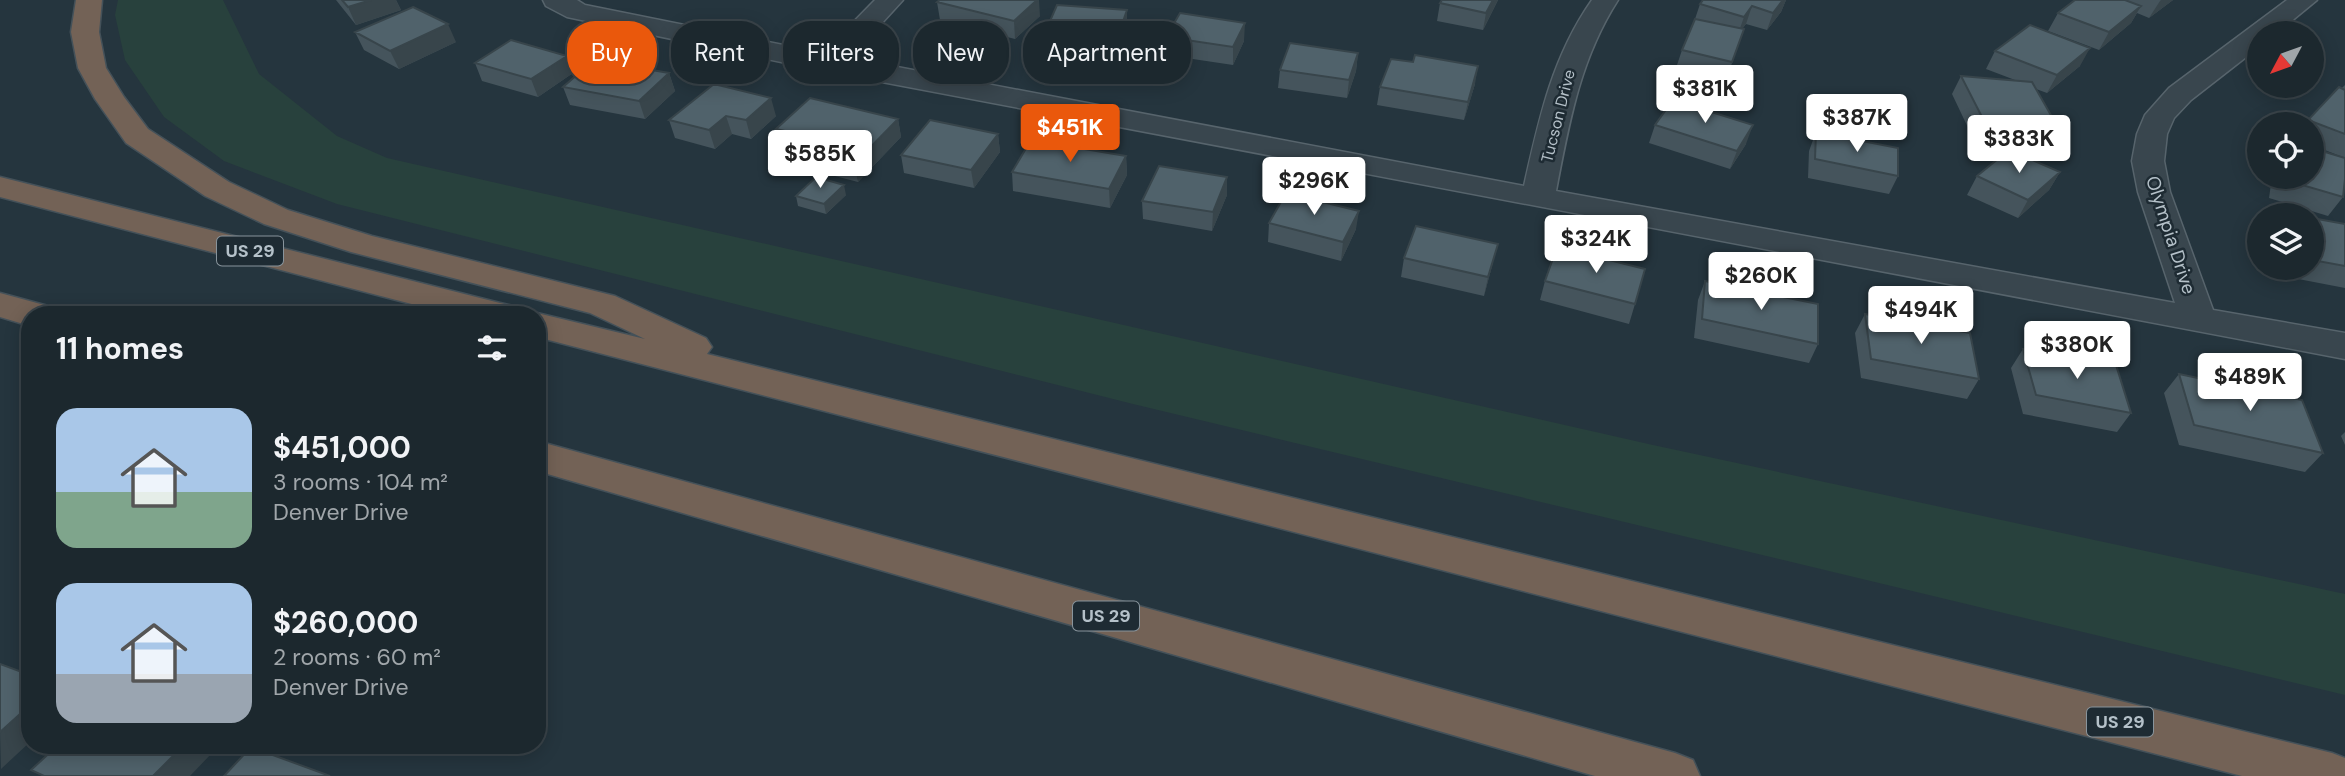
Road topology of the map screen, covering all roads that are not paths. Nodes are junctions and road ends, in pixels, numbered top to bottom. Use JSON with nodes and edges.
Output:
{"nodes":[{"id":1,"x":89,"y":0,"type":"edge"},
{"id":2,"x":555,"y":0,"type":"edge"},
{"id":3,"x":890,"y":0,"type":"edge"},
{"id":4,"x":1605,"y":0,"type":"edge"},
{"id":5,"x":2304,"y":0,"type":"edge"},
{"id":6,"x":870,"y":21,"type":"edge"},
{"id":7,"x":2276,"y":21,"type":"edge"},
{"id":8,"x":2247,"y":43,"type":"edge"},
{"id":9,"x":783,"y":54,"type":"edge"},
{"id":10,"x":899,"y":76,"type":"edge"},
{"id":11,"x":0,"y":187,"type":"edge"},
{"id":12,"x":1538,"y":198,"type":"junction"},
{"id":13,"x":0,"y":305,"type":"edge"},
{"id":14,"x":465,"y":306,"type":"edge"},
{"id":15,"x":21,"y":311,"type":"edge"},
{"id":16,"x":2198,"y":317,"type":"junction"},
{"id":17,"x":546,"y":327,"type":"edge"},
{"id":18,"x":2345,"y":346,"type":"edge"},
{"id":19,"x":774,"y":385,"type":"junction"},
{"id":20,"x":546,"y":459,"type":"edge"},
{"id":21,"x":1675,"y":776,"type":"edge"},
{"id":22,"x":2332,"y":776,"type":"edge"}],
"edges":[{"from":1,"to":19,"type":"highway"},
{"from":2,"to":9,"type":"street"},
{"from":3,"to":6,"type":"street"},
{"from":4,"to":12,"type":"street","name":"Tucson Drive"},
{"from":5,"to":7,"type":"street","name":"Olympia Drive"},
{"from":8,"to":16,"type":"street","name":"Olympia Drive"},
{"from":10,"to":12,"type":"street"},
{"from":11,"to":14,"type":"highway","number":"US 29"},
{"from":12,"to":16,"type":"street"},
{"from":13,"to":15,"type":"highway"},
{"from":16,"to":18,"type":"street"},
{"from":17,"to":19,"type":"highway","number":"US 29"},
{"from":19,"to":22,"type":"highway","number":"US 29"},
{"from":20,"to":21,"type":"highway","number":"US 29"}]}
